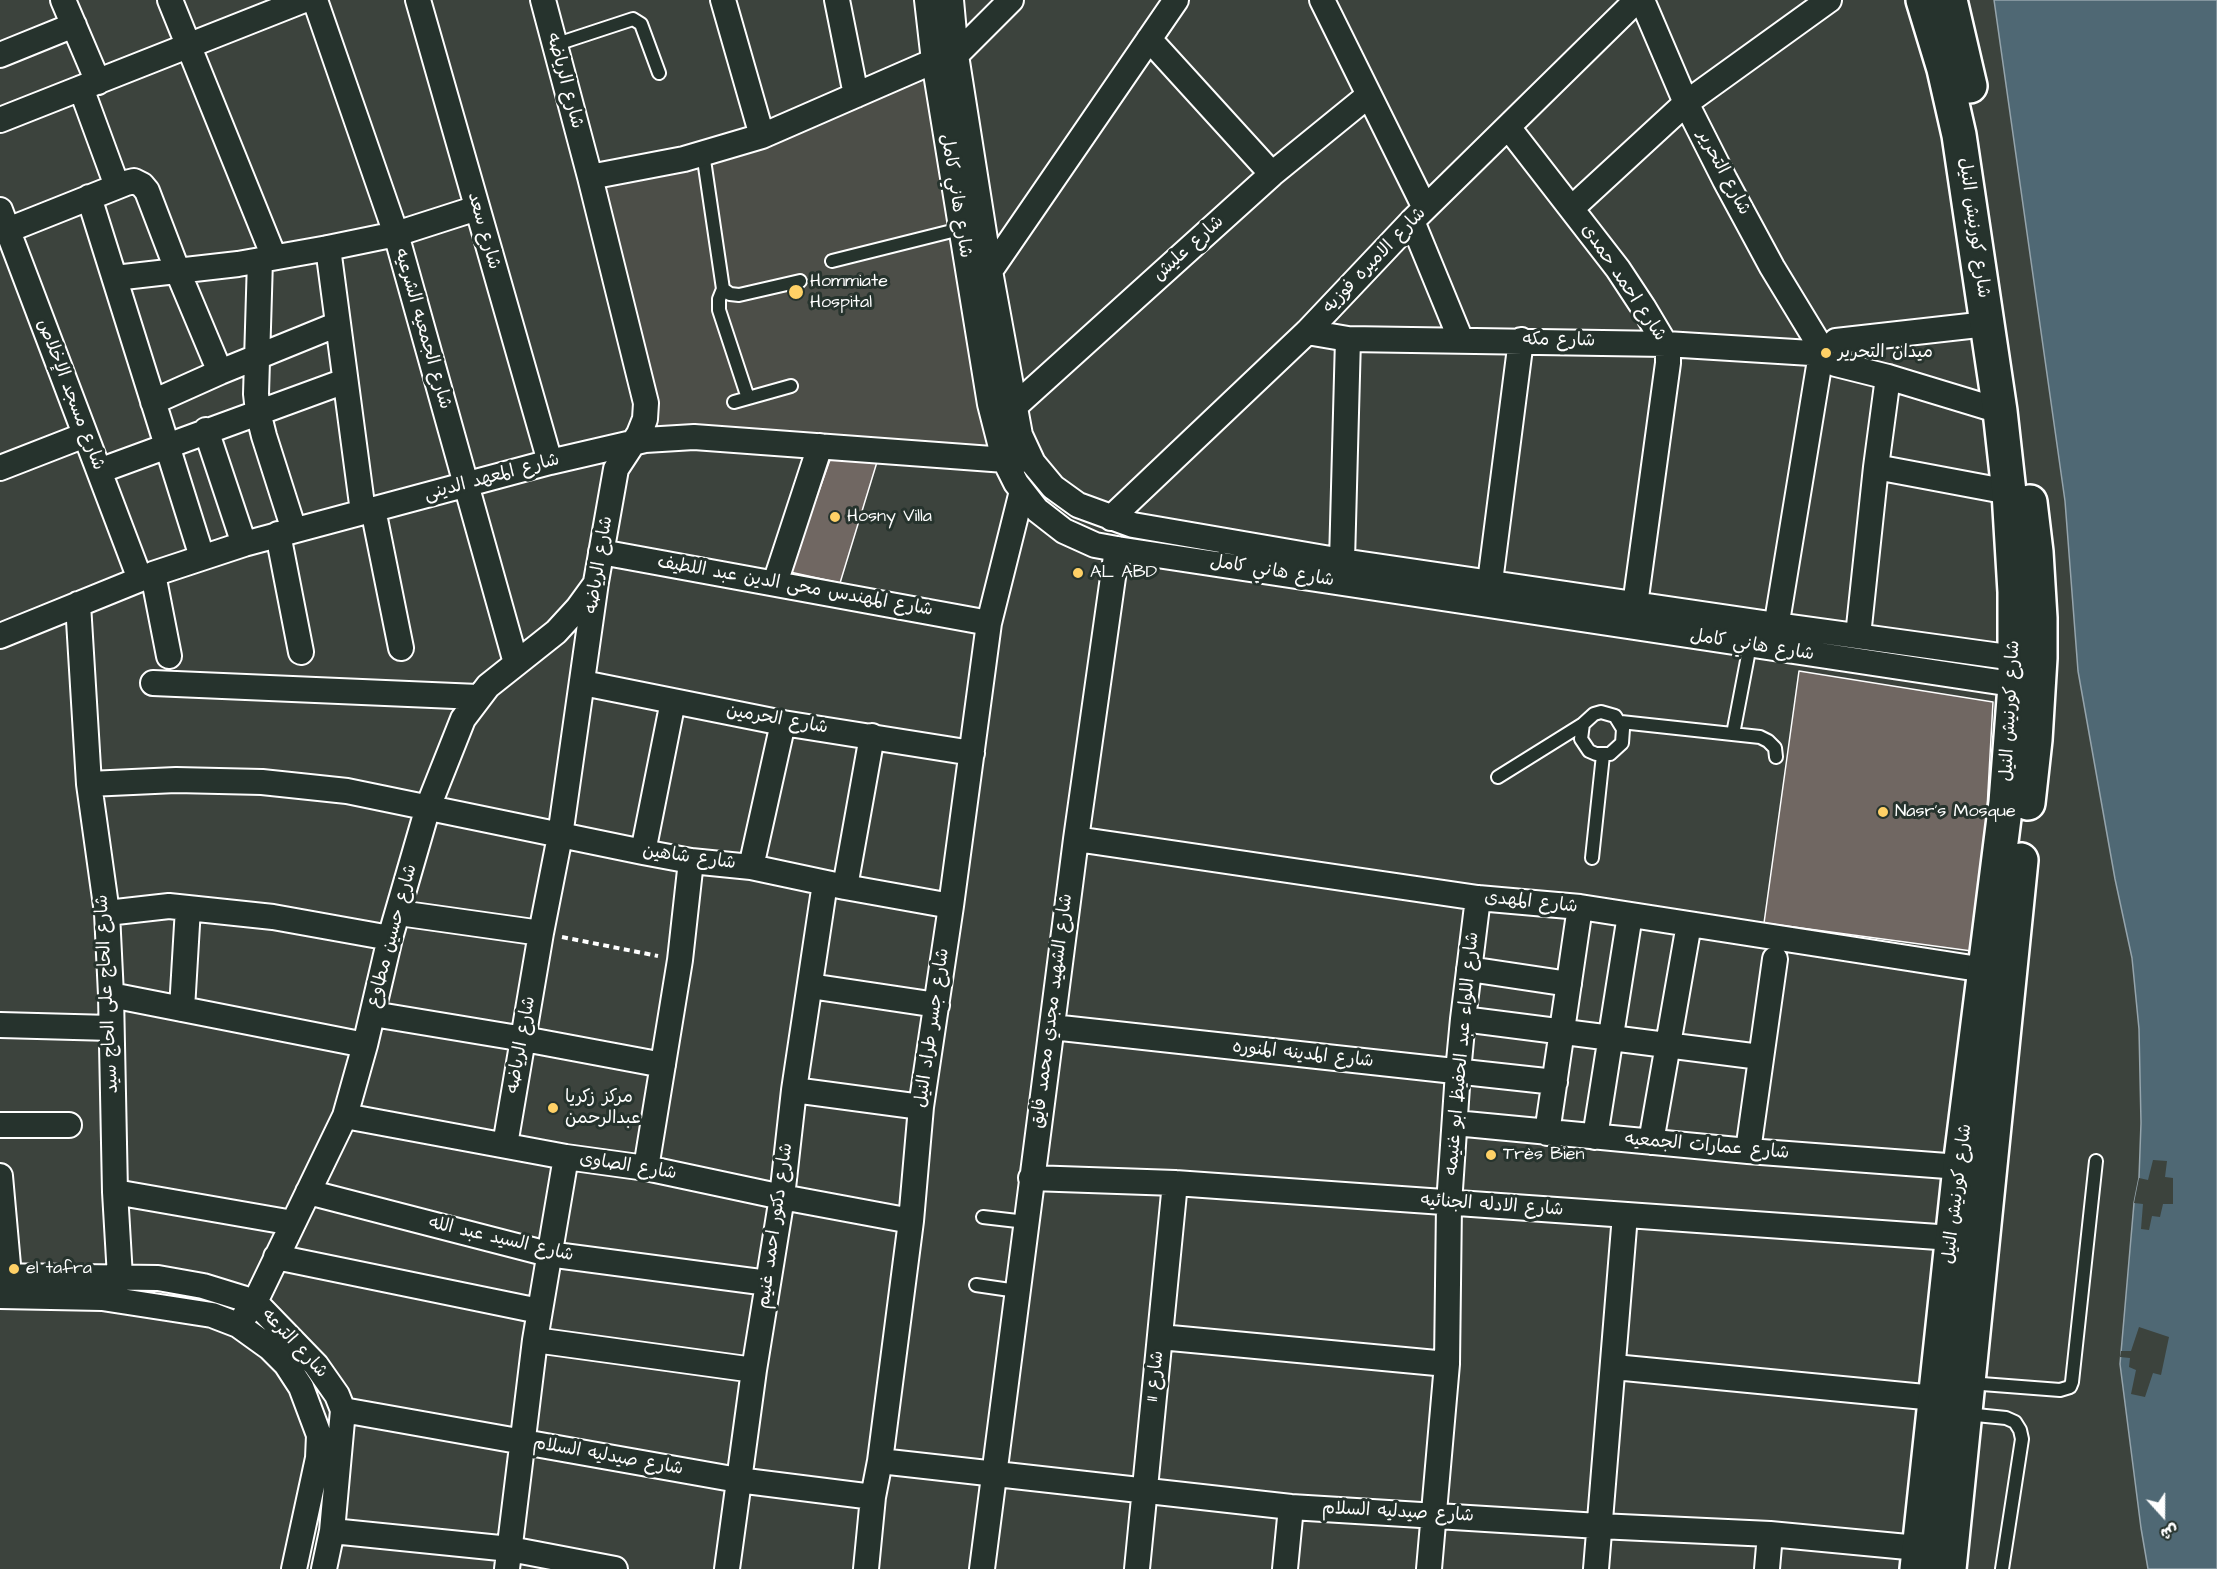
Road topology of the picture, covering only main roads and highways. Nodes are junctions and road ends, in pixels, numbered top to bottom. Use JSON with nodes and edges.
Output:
{"nodes":[{"id":1,"x":1923,"y":0,"type":"edge"},
{"id":2,"x":1950,"y":0,"type":"edge"},
{"id":3,"x":2027,"y":672,"type":"junction"},
{"id":4,"x":1918,"y":1559,"type":"edge"},
{"id":5,"x":1949,"y":1569,"type":"edge"}],
"edges":[{"from":1,"to":3,"type":"main road","name":"شارع كورنيش النيل"},
{"from":2,"to":3,"type":"main road","name":"شارع كورنيش النيل"},
{"from":3,"to":4,"type":"main road","name":"شارع كورنيش النيل"},
{"from":3,"to":5,"type":"main road","name":"شارع كورنيش النيل"}]}
